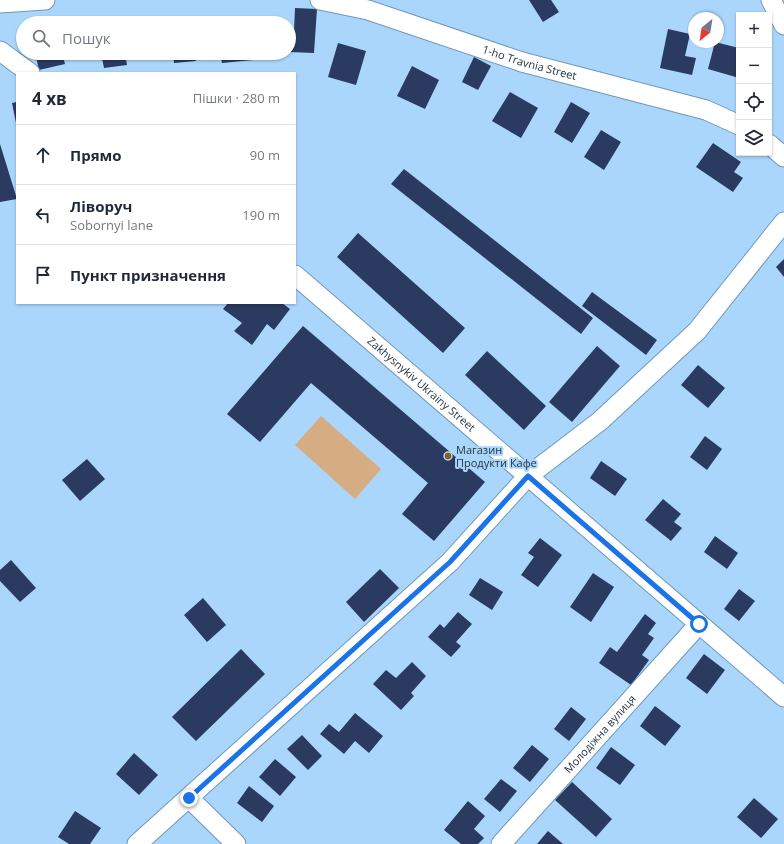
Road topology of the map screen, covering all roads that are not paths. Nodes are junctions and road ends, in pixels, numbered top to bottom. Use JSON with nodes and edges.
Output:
{"nodes":[{"id":1,"x":45,"y":0,"type":"edge"},
{"id":2,"x":320,"y":0,"type":"edge"},
{"id":3,"x":770,"y":0,"type":"edge"},
{"id":4,"x":0,"y":2,"type":"edge"},
{"id":5,"x":784,"y":25,"type":"edge"},
{"id":6,"x":0,"y":51,"type":"edge"},
{"id":7,"x":29,"y":72,"type":"edge"},
{"id":8,"x":736,"y":125,"type":"edge"},
{"id":9,"x":772,"y":147,"type":"edge"},
{"id":10,"x":784,"y":157,"type":"edge"},
{"id":11,"x":784,"y":222,"type":"edge"},
{"id":12,"x":296,"y":276,"type":"edge"},
{"id":13,"x":528,"y":476,"type":"junction"},
{"id":14,"x":699,"y":624,"type":"junction"},
{"id":15,"x":784,"y":697,"type":"edge"},
{"id":16,"x":189,"y":798,"type":"junction"},
{"id":17,"x":137,"y":844,"type":"edge"},
{"id":18,"x":236,"y":844,"type":"edge"},
{"id":19,"x":500,"y":844,"type":"edge"}],
"edges":[{"from":1,"to":4,"type":"street"},
{"from":2,"to":8,"type":"street","name":"1-ho Travnia Street"},
{"from":3,"to":5,"type":"street"},
{"from":6,"to":7,"type":"street"},
{"from":9,"to":10,"type":"street"},
{"from":11,"to":13,"type":"street"},
{"from":12,"to":13,"type":"street","name":"Zakhysnykiv Ukrainy Street"},
{"from":13,"to":14,"type":"street","name":"Zakhysnykiv Ukrainy Street"},
{"from":13,"to":16,"type":"street"},
{"from":14,"to":15,"type":"street","name":"Zakhysnykiv Ukrainy Street"},
{"from":14,"to":19,"type":"street","name":"Молодіжна вулиця"},
{"from":16,"to":17,"type":"street"},
{"from":16,"to":18,"type":"street"}]}
